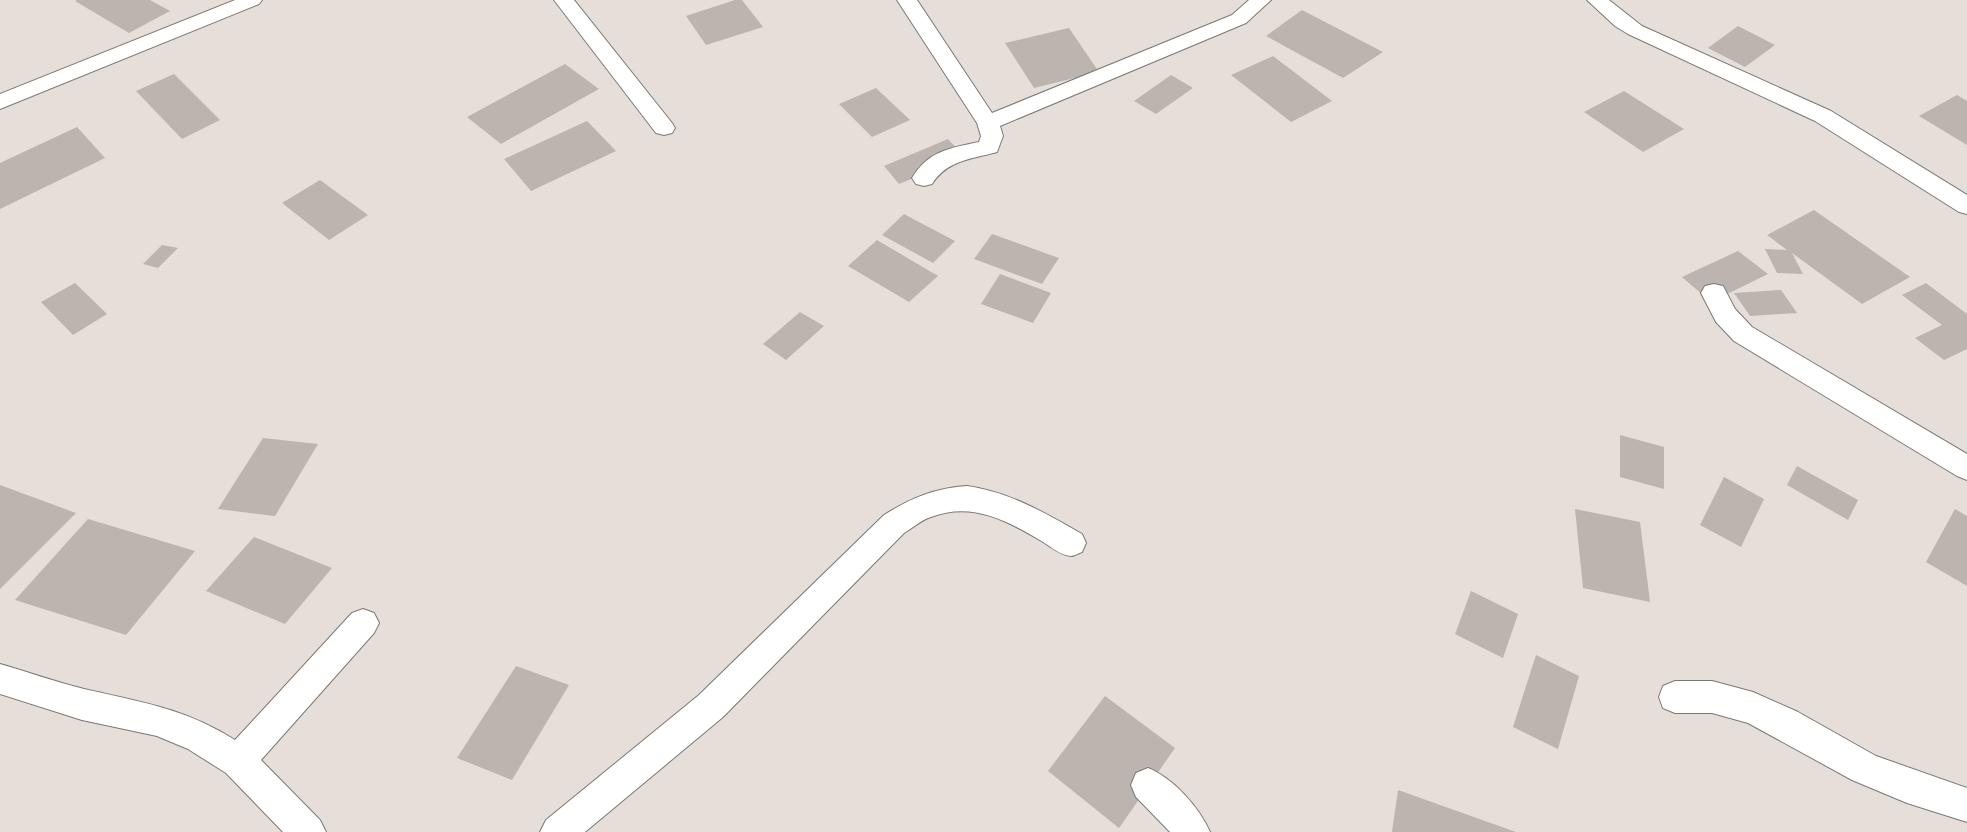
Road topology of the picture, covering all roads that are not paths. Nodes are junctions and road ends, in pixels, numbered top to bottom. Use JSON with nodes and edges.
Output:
{"nodes":[{"id":1,"x":252,"y":0,"type":"edge"},
{"id":2,"x":564,"y":0,"type":"edge"},
{"id":3,"x":907,"y":0,"type":"edge"},
{"id":4,"x":1260,"y":0,"type":"edge"},
{"id":5,"x":1597,"y":0,"type":"edge"},
{"id":6,"x":0,"y":102,"type":"edge"},
{"id":7,"x":988,"y":123,"type":"junction"},
{"id":8,"x":664,"y":128,"type":"dead end"},
{"id":9,"x":924,"y":178,"type":"dead end"},
{"id":10,"x":1967,"y":206,"type":"edge"},
{"id":11,"x":1714,"y":293,"type":"dead end"},
{"id":12,"x":1967,"y":468,"type":"edge"},
{"id":13,"x":1071,"y":544,"type":"dead end"},
{"id":14,"x":362,"y":623,"type":"dead end"},
{"id":15,"x":0,"y":679,"type":"edge"},
{"id":16,"x":1675,"y":697,"type":"dead end"},
{"id":17,"x":238,"y":762,"type":"junction"},
{"id":18,"x":1148,"y":785,"type":"dead end"},
{"id":19,"x":1967,"y":806,"type":"edge"},
{"id":20,"x":308,"y":832,"type":"edge"},
{"id":21,"x":558,"y":832,"type":"edge"},
{"id":22,"x":1192,"y":832,"type":"edge"}],
"edges":[{"from":1,"to":6,"type":"street"},
{"from":2,"to":8,"type":"street"},
{"from":3,"to":7,"type":"street"},
{"from":4,"to":7,"type":"street"},
{"from":5,"to":10,"type":"street"},
{"from":7,"to":9,"type":"street"},
{"from":11,"to":12,"type":"street"},
{"from":13,"to":21,"type":"street"},
{"from":14,"to":17,"type":"street"},
{"from":15,"to":17,"type":"street"},
{"from":16,"to":19,"type":"street"},
{"from":17,"to":20,"type":"street"},
{"from":18,"to":22,"type":"street"}]}
